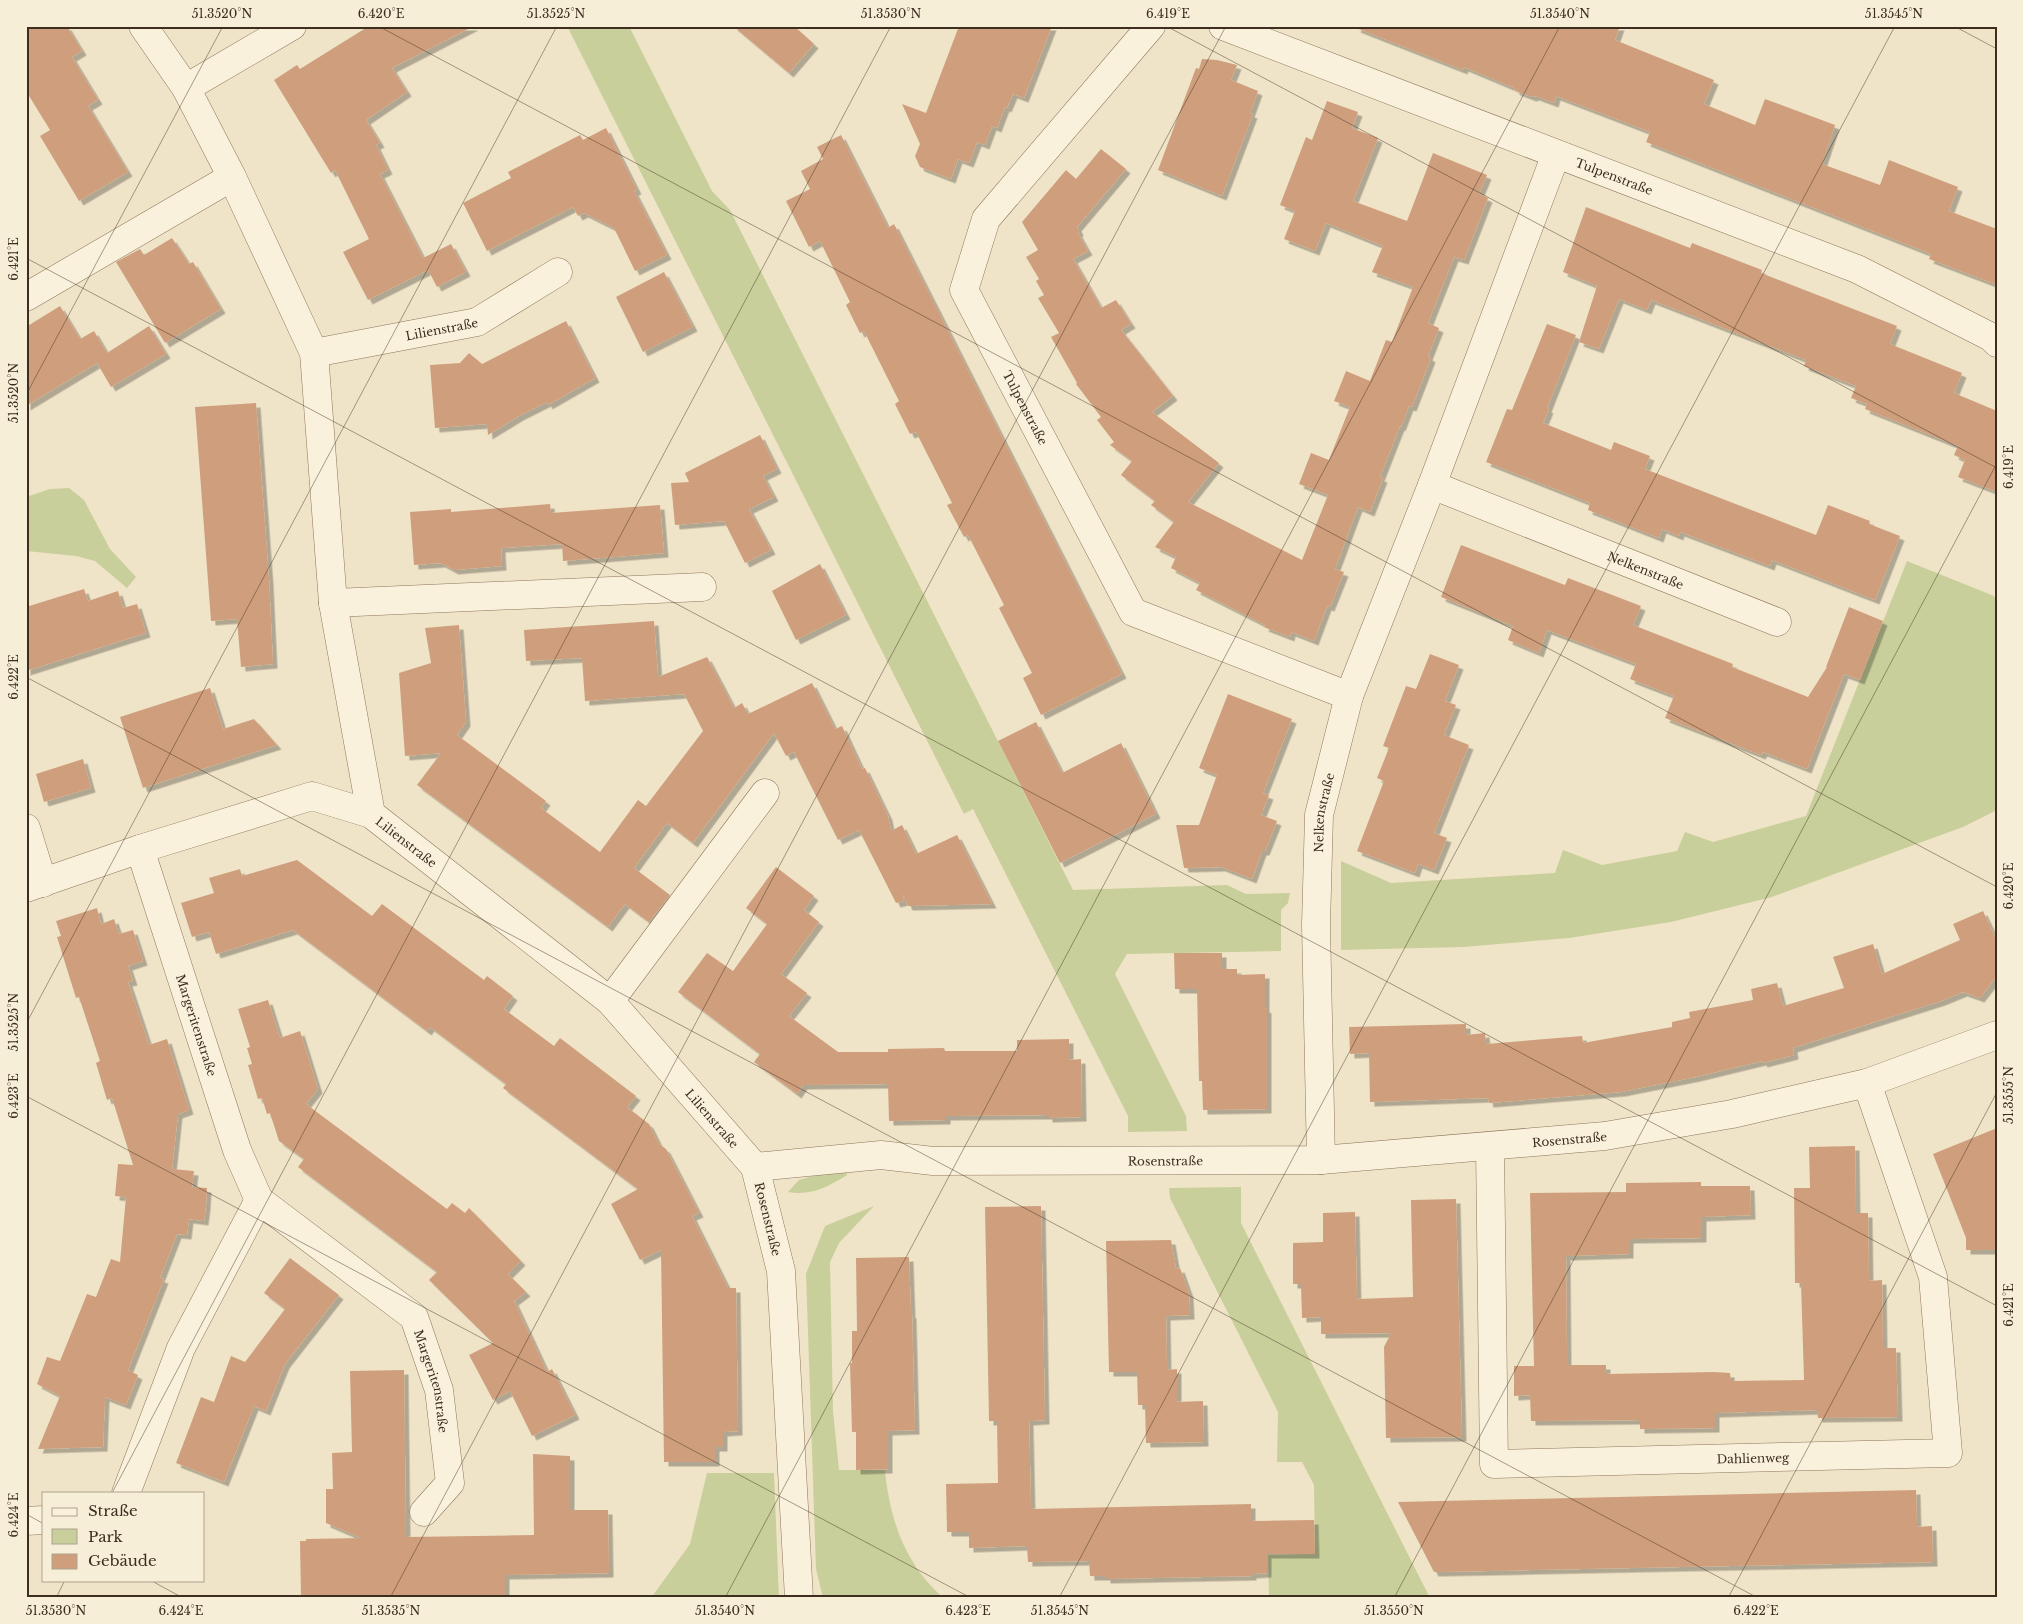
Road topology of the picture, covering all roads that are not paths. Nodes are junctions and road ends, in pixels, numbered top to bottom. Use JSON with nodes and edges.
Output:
{"nodes":[{"id":1,"x":143,"y":26,"type":"edge"},
{"id":2,"x":292,"y":26,"type":"edge"},
{"id":3,"x":1151,"y":26,"type":"edge"},
{"id":4,"x":1224,"y":26,"type":"edge"},
{"id":5,"x":186,"y":88,"type":"junction"},
{"id":6,"x":1556,"y":154,"type":"junction"},
{"id":7,"x":232,"y":178,"type":"junction"},
{"id":8,"x":558,"y":272,"type":"dead end"},
{"id":9,"x":26,"y":297,"type":"edge"},
{"id":10,"x":1997,"y":343,"type":"edge"},
{"id":11,"x":314,"y":353,"type":"junction"},
{"id":12,"x":1432,"y":486,"type":"junction"},
{"id":13,"x":702,"y":587,"type":"dead end"},
{"id":14,"x":333,"y":603,"type":"junction"},
{"id":15,"x":1777,"y":622,"type":"dead end"},
{"id":16,"x":1349,"y":696,"type":"junction"},
{"id":17,"x":765,"y":793,"type":"dead end"},
{"id":18,"x":371,"y":814,"type":"junction"},
{"id":19,"x":26,"y":828,"type":"edge"},
{"id":20,"x":140,"y":849,"type":"junction"},
{"id":21,"x":34,"y":886,"type":"edge"},
{"id":22,"x":610,"y":1001,"type":"junction"},
{"id":23,"x":1997,"y":1035,"type":"edge"},
{"id":24,"x":1867,"y":1083,"type":"junction"},
{"id":25,"x":1490,"y":1147,"type":"junction"},
{"id":26,"x":1321,"y":1160,"type":"junction"},
{"id":27,"x":755,"y":1167,"type":"junction"},
{"id":28,"x":259,"y":1200,"type":"junction"},
{"id":29,"x":126,"y":1492,"type":"edge"},
{"id":30,"x":424,"y":1512,"type":"dead end"},
{"id":31,"x":42,"y":1520,"type":"edge"},
{"id":32,"x":26,"y":1522,"type":"edge"},
{"id":33,"x":799,"y":1598,"type":"edge"}],
"edges":[{"from":1,"to":5,"type":"street","name":"Lilienstraße"},
{"from":2,"to":5,"type":"street"},
{"from":3,"to":16,"type":"street","name":"Tulpenstraße"},
{"from":4,"to":6,"type":"street","name":"Tulpenstraße"},
{"from":5,"to":7,"type":"street","name":"Lilienstraße"},
{"from":6,"to":10,"type":"street","name":"Tulpenstraße"},
{"from":6,"to":12,"type":"street","name":"Nelkenstraße"},
{"from":7,"to":9,"type":"street"},
{"from":7,"to":11,"type":"street","name":"Lilienstraße"},
{"from":8,"to":11,"type":"street","name":"Lilienstraße"},
{"from":11,"to":14,"type":"street","name":"Lilienstraße"},
{"from":12,"to":15,"type":"street","name":"Nelkenstraße"},
{"from":12,"to":16,"type":"street","name":"Nelkenstraße"},
{"from":13,"to":14,"type":"street"},
{"from":14,"to":18,"type":"street","name":"Lilienstraße"},
{"from":16,"to":26,"type":"street","name":"Nelkenstraße"},
{"from":17,"to":22,"type":"street"},
{"from":18,"to":20,"type":"street"},
{"from":18,"to":22,"type":"street","name":"Lilienstraße"},
{"from":19,"to":21,"type":"street"},
{"from":20,"to":21,"type":"street"},
{"from":20,"to":28,"type":"street","name":"Margeritenstraße"},
{"from":22,"to":27,"type":"street","name":"Lilienstraße"},
{"from":23,"to":24,"type":"street","name":"Rosenstraße"},
{"from":24,"to":25,"type":"street","name":"Rosenstraße"},
{"from":24,"to":25,"type":"street","name":"Dahlienweg"},
{"from":25,"to":26,"type":"street","name":"Rosenstraße"},
{"from":26,"to":27,"type":"street","name":"Rosenstraße"},
{"from":27,"to":33,"type":"street","name":"Rosenstraße"},
{"from":28,"to":29,"type":"street"},
{"from":28,"to":30,"type":"street","name":"Margeritenstraße"},
{"from":31,"to":32,"type":"street"}]}
